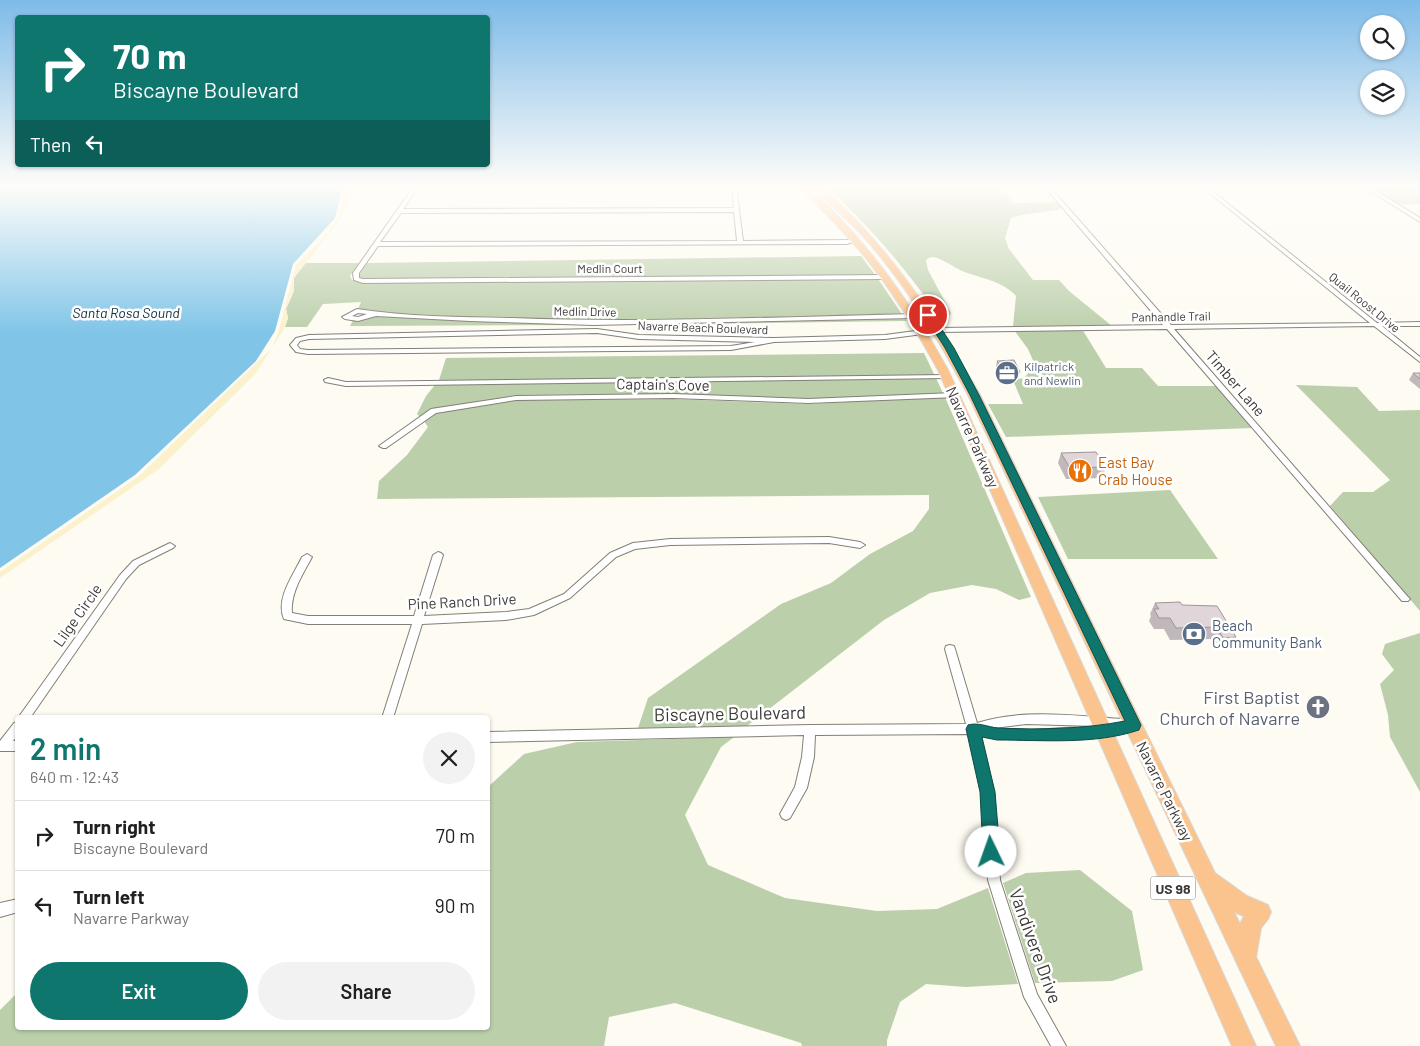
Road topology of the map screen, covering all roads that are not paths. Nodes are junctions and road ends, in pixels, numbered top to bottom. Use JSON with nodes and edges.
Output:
{"nodes":[{"id":1,"x":383,"y":235,"type":"edge"},
{"id":2,"x":739,"y":235,"type":"edge"},
{"id":3,"x":851,"y":235,"type":"edge"},
{"id":4,"x":859,"y":235,"type":"edge"},
{"id":5,"x":867,"y":235,"type":"edge"},
{"id":6,"x":1089,"y":235,"type":"edge"},
{"id":7,"x":1263,"y":235,"type":"edge"},
{"id":8,"x":856,"y":240,"type":"junction"},
{"id":9,"x":740,"y":242,"type":"junction"},
{"id":10,"x":377,"y":244,"type":"junction"},
{"id":11,"x":885,"y":277,"type":"junction"},
{"id":12,"x":919,"y":301,"type":"junction"},
{"id":13,"x":376,"y":314,"type":"dead end"},
{"id":14,"x":913,"y":316,"type":"junction"},
{"id":15,"x":1420,"y":324,"type":"edge"},
{"id":16,"x":1375,"y":325,"type":"junction"},
{"id":17,"x":1170,"y":327,"type":"junction"},
{"id":18,"x":938,"y":330,"type":"junction"},
{"id":19,"x":922,"y":332,"type":"junction"},
{"id":20,"x":774,"y":340,"type":"junction"},
{"id":21,"x":1420,"y":360,"type":"edge"},
{"id":22,"x":946,"y":377,"type":"junction"},
{"id":23,"x":328,"y":380,"type":"dead end"},
{"id":24,"x":954,"y":395,"type":"junction"},
{"id":25,"x":383,"y":446,"type":"dead end"},
{"id":26,"x":860,"y":545,"type":"dead end"},
{"id":27,"x":170,"y":546,"type":"dead end"},
{"id":28,"x":438,"y":555,"type":"dead end"},
{"id":29,"x":307,"y":557,"type":"dead end"},
{"id":30,"x":1404,"y":599,"type":"dead end"},
{"id":31,"x":418,"y":620,"type":"junction"},
{"id":32,"x":950,"y":649,"type":"dead end"},
{"id":33,"x":25,"y":715,"type":"edge"},
{"id":34,"x":388,"y":715,"type":"edge"},
{"id":35,"x":1134,"y":725,"type":"junction"},
{"id":36,"x":1101,"y":727,"type":"junction"},
{"id":37,"x":973,"y":729,"type":"junction"},
{"id":38,"x":15,"y":730,"type":"edge"},
{"id":39,"x":810,"y":730,"type":"junction"},
{"id":40,"x":490,"y":737,"type":"edge"},
{"id":41,"x":2,"y":746,"type":"edge"},
{"id":42,"x":15,"y":746,"type":"edge"},
{"id":43,"x":786,"y":814,"type":"dead end"},
{"id":44,"x":1208,"y":878,"type":"junction"},
{"id":45,"x":15,"y":906,"type":"edge"},
{"id":46,"x":0,"y":910,"type":"edge"},
{"id":47,"x":1246,"y":956,"type":"junction"},
{"id":48,"x":1059,"y":1046,"type":"edge"},
{"id":49,"x":1244,"y":1046,"type":"edge"},
{"id":50,"x":1288,"y":1046,"type":"edge"}],
"edges":[{"from":1,"to":10,"type":"street"},
{"from":2,"to":9,"type":"street"},
{"from":3,"to":8,"type":"highway","name":"Navarre Parkway","number":"US 98"},
{"from":4,"to":8,"type":"highway"},
{"from":5,"to":12,"type":"highway","name":"Navarre Parkway","number":"US 98"},
{"from":6,"to":17,"type":"street","name":"Timber Lane"},
{"from":7,"to":16,"type":"street","name":"Quail Roost Drive"},
{"from":8,"to":9,"type":"street"},
{"from":8,"to":11,"type":"highway","name":"Navarre Parkway","number":"US 98"},
{"from":8,"to":12,"type":"highway"},
{"from":9,"to":10,"type":"street"},
{"from":10,"to":11,"type":"street","name":"Medlin Court"},
{"from":11,"to":14,"type":"highway","name":"Navarre Parkway","number":"US 98"},
{"from":12,"to":18,"type":"highway","name":"Navarre Parkway","number":"US 98"},
{"from":13,"to":14,"type":"street","name":"Medlin Drive"},
{"from":14,"to":19,"type":"highway","name":"Navarre Parkway","number":"US 98"},
{"from":15,"to":16,"type":"street","name":"Panhandle Trail"},
{"from":16,"to":17,"type":"street","name":"Panhandle Trail"},
{"from":16,"to":21,"type":"street","name":"Quail Roost Drive"},
{"from":17,"to":18,"type":"street","name":"Panhandle Trail"},
{"from":17,"to":30,"type":"street","name":"Timber Lane"},
{"from":18,"to":19,"type":"street","name":"Panhandle Trail"},
{"from":18,"to":35,"type":"highway","name":"Navarre Parkway","number":"US 98"},
{"from":19,"to":20,"type":"street","name":"Panhandle Trail"},
{"from":19,"to":22,"type":"highway","name":"Navarre Parkway","number":"US 98"},
{"from":20,"to":20,"type":"street","name":"Navarre Beach Boulevard"},
{"from":22,"to":23,"type":"street"},
{"from":22,"to":24,"type":"highway","name":"Navarre Parkway","number":"US 98"},
{"from":24,"to":25,"type":"street","name":"Captain's Cove"},
{"from":24,"to":36,"type":"highway","name":"Navarre Parkway","number":"US 98"},
{"from":26,"to":31,"type":"street","name":"Pine Ranch Drive"},
{"from":27,"to":33,"type":"street","name":"Lilge Circle"},
{"from":28,"to":31,"type":"street"},
{"from":29,"to":31,"type":"street","name":"Pine Ranch Drive"},
{"from":31,"to":34,"type":"street"},
{"from":32,"to":37,"type":"street","name":"Vandivere Drive"},
{"from":35,"to":36,"type":"street","name":"Biscayne Boulevard"},
{"from":35,"to":44,"type":"highway","name":"Navarre Parkway","number":"US 98"},
{"from":36,"to":37,"type":"street","name":"Biscayne Boulevard"},
{"from":36,"to":49,"type":"highway","name":"Navarre Parkway","number":"US 98"},
{"from":37,"to":39,"type":"street","name":"Biscayne Boulevard"},
{"from":37,"to":48,"type":"street","name":"Vandivere Drive"},
{"from":38,"to":41,"type":"street"},
{"from":39,"to":40,"type":"street","name":"Biscayne Boulevard"},
{"from":39,"to":43,"type":"street"},
{"from":41,"to":42,"type":"street"},
{"from":44,"to":47,"type":"highway","name":"Navarre Parkway","number":"US 98"},
{"from":44,"to":47,"type":"highway"},
{"from":45,"to":46,"type":"street"},
{"from":47,"to":50,"type":"highway","name":"Navarre Parkway","number":"US 98"}]}
